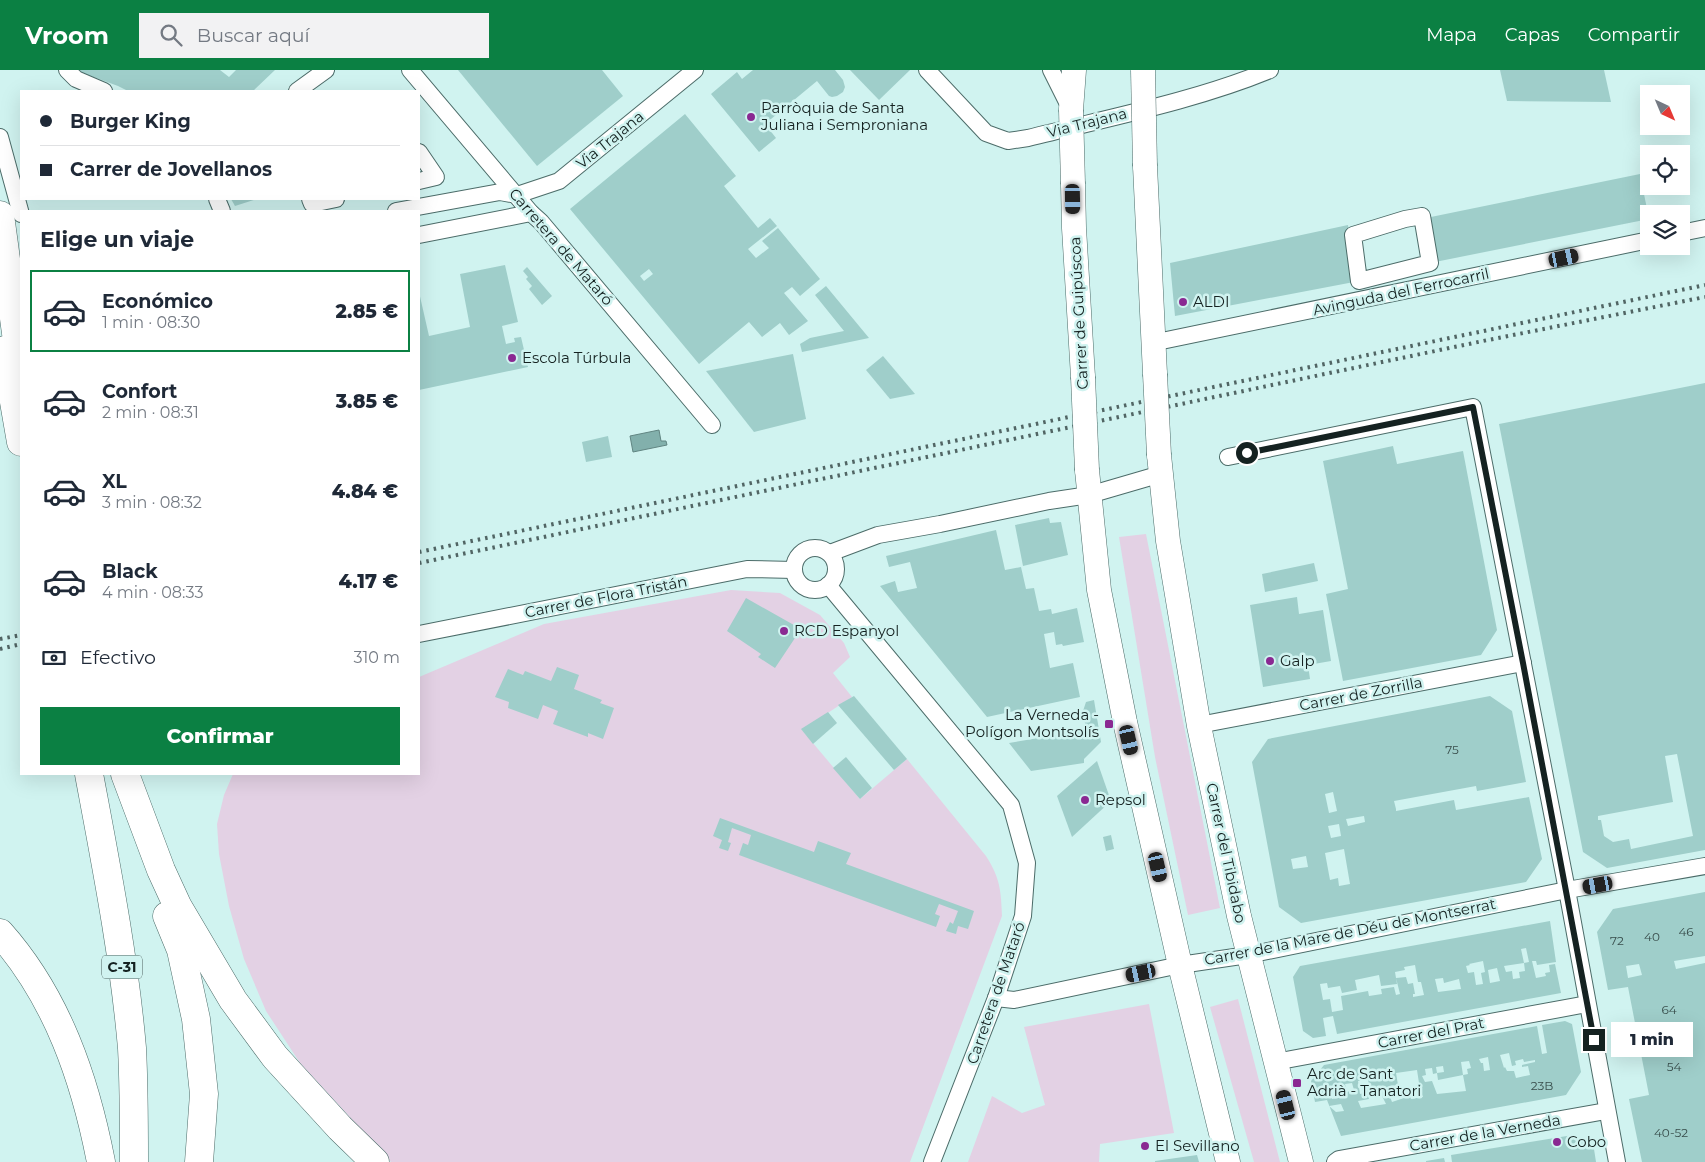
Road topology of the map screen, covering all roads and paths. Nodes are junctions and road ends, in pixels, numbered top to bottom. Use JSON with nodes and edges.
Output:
{"nodes":[{"id":1,"x":326,"y":70,"type":"edge"},
{"id":2,"x":410,"y":70,"type":"edge"},
{"id":3,"x":695,"y":70,"type":"edge"},
{"id":4,"x":927,"y":70,"type":"edge"},
{"id":5,"x":1143,"y":70,"type":"edge"},
{"id":6,"x":1270,"y":70,"type":"edge"},
{"id":7,"x":67,"y":71,"type":"edge"},
{"id":8,"x":1066,"y":85,"type":"edge"},
{"id":9,"x":102,"y":90,"type":"edge"},
{"id":10,"x":298,"y":90,"type":"edge"},
{"id":11,"x":0,"y":137,"type":"edge"},
{"id":12,"x":420,"y":153,"type":"edge"},
{"id":13,"x":420,"y":181,"type":"edge"},
{"id":14,"x":517,"y":195,"type":"junction"},
{"id":15,"x":479,"y":196,"type":"junction"},
{"id":16,"x":310,"y":200,"type":"edge"},
{"id":17,"x":331,"y":200,"type":"edge"},
{"id":18,"x":20,"y":210,"type":"edge"},
{"id":19,"x":402,"y":210,"type":"edge"},
{"id":20,"x":531,"y":213,"type":"junction"},
{"id":21,"x":0,"y":215,"type":"edge"},
{"id":22,"x":1422,"y":216,"type":"joint"},
{"id":23,"x":499,"y":220,"type":"junction"},
{"id":24,"x":1705,"y":228,"type":"edge"},
{"id":25,"x":1690,"y":231,"type":"edge"},
{"id":26,"x":420,"y":235,"type":"edge"},
{"id":27,"x":1640,"y":242,"type":"edge"},
{"id":28,"x":0,"y":323,"type":"edge"},
{"id":29,"x":1152,"y":343,"type":"junction"},
{"id":30,"x":20,"y":363,"type":"edge"},
{"id":31,"x":712,"y":425,"type":"dead end"},
{"id":32,"x":20,"y":436,"type":"edge"},
{"id":33,"x":1228,"y":457,"type":"dead end"},
{"id":34,"x":1160,"y":464,"type":"junction"},
{"id":35,"x":1089,"y":495,"type":"junction"},
{"id":36,"x":830,"y":553,"type":"junction"},
{"id":37,"x":794,"y":570,"type":"junction"},
{"id":38,"x":828,"y":585,"type":"junction"},
{"id":39,"x":420,"y":634,"type":"edge"},
{"id":40,"x":1523,"y":663,"type":"junction"},
{"id":41,"x":1199,"y":725,"type":"junction"},
{"id":42,"x":89,"y":775,"type":"edge"},
{"id":43,"x":114,"y":775,"type":"edge"},
{"id":44,"x":125,"y":775,"type":"edge"},
{"id":45,"x":1705,"y":866,"type":"edge"},
{"id":46,"x":1567,"y":890,"type":"junction"},
{"id":47,"x":0,"y":933,"type":"edge"},
{"id":48,"x":1248,"y":955,"type":"junction"},
{"id":49,"x":1180,"y":965,"type":"junction"},
{"id":50,"x":996,"y":998,"type":"junction"},
{"id":51,"x":1587,"y":1004,"type":"junction"},
{"id":52,"x":1275,"y":1062,"type":"junction"},
{"id":53,"x":1606,"y":1111,"type":"junction"},
{"id":54,"x":101,"y":1162,"type":"edge"},
{"id":55,"x":134,"y":1162,"type":"edge"},
{"id":56,"x":198,"y":1162,"type":"edge"},
{"id":57,"x":375,"y":1162,"type":"edge"},
{"id":58,"x":932,"y":1162,"type":"edge"},
{"id":59,"x":1228,"y":1162,"type":"edge"},
{"id":60,"x":1301,"y":1162,"type":"edge"},
{"id":61,"x":1335,"y":1162,"type":"edge"},
{"id":62,"x":1617,"y":1162,"type":"edge"}],
"edges":[{"from":1,"to":10,"type":"street"},
{"from":2,"to":14,"type":"street","name":"Carretera de Mataró"},
{"from":3,"to":14,"type":"street","name":"Via Trajana"},
{"from":4,"to":6,"type":"street","name":"Via Trajana"},
{"from":5,"to":29,"type":"main road","bridge":true},
{"from":7,"to":9,"type":"street"},
{"from":8,"to":35,"type":"main road","name":"Carrer de Guipúscoa","bridge":true},
{"from":11,"to":18,"type":"street"},
{"from":12,"to":13,"type":"street"},
{"from":14,"to":15,"type":"street"},
{"from":14,"to":20,"type":"street","name":"Carretera de Mataró"},
{"from":15,"to":19,"type":"street"},
{"from":15,"to":23,"type":"street"},
{"from":16,"to":17,"type":"street"},
{"from":20,"to":23,"type":"street"},
{"from":20,"to":31,"type":"street","name":"Carretera de Mataró"},
{"from":21,"to":30,"type":"highway"},
{"from":22,"to":22,"type":"street"},
{"from":23,"to":26,"type":"street"},
{"from":24,"to":25,"type":"street"},
{"from":27,"to":29,"type":"street","name":"Avinguda del Ferrocarril"},
{"from":28,"to":32,"type":"highway"},
{"from":29,"to":34,"type":"main road","bridge":true},
{"from":33,"to":40,"type":"street"},
{"from":34,"to":35,"type":"street"},
{"from":34,"to":41,"type":"main road","name":"Carrer del Tibidabo"},
{"from":35,"to":36,"type":"street"},
{"from":35,"to":49,"type":"main road","name":"Carrer de Guipúscoa"},
{"from":36,"to":37,"type":"street"},
{"from":36,"to":38,"type":"street"},
{"from":37,"to":38,"type":"street"},
{"from":37,"to":39,"type":"street","name":"Carrer de Flora Tristán"},
{"from":38,"to":50,"type":"street","name":"Carretera de Mataró"},
{"from":40,"to":41,"type":"street","name":"Carrer de Zorrilla"},
{"from":40,"to":46,"type":"street"},
{"from":41,"to":48,"type":"main road","name":"Carrer del Tibidabo"},
{"from":42,"to":55,"type":"highway","number":"C-31"},
{"from":43,"to":56,"type":"highway"},
{"from":44,"to":57,"type":"highway"},
{"from":45,"to":46,"type":"street","name":"Carrer de la Mare de Déu de Montserrat"},
{"from":46,"to":48,"type":"street","name":"Carrer de la Mare de Déu de Montserrat"},
{"from":46,"to":51,"type":"street"},
{"from":47,"to":54,"type":"highway"},
{"from":48,"to":49,"type":"street","name":"Carrer de la Mare de Déu de Montserrat"},
{"from":48,"to":52,"type":"main road","name":"Carrer del Tibidabo"},
{"from":49,"to":50,"type":"street","name":"Carrer de la Mare de Déu de Montserrat"},
{"from":49,"to":59,"type":"main road"},
{"from":50,"to":58,"type":"street","name":"Carretera de Mataró"},
{"from":51,"to":52,"type":"street","name":"Carrer del Prat"},
{"from":51,"to":53,"type":"street"},
{"from":52,"to":60,"type":"main road","name":"Carrer del Tibidabo"},
{"from":53,"to":61,"type":"street","name":"Carrer de la Verneda"},
{"from":53,"to":62,"type":"street"}]}
